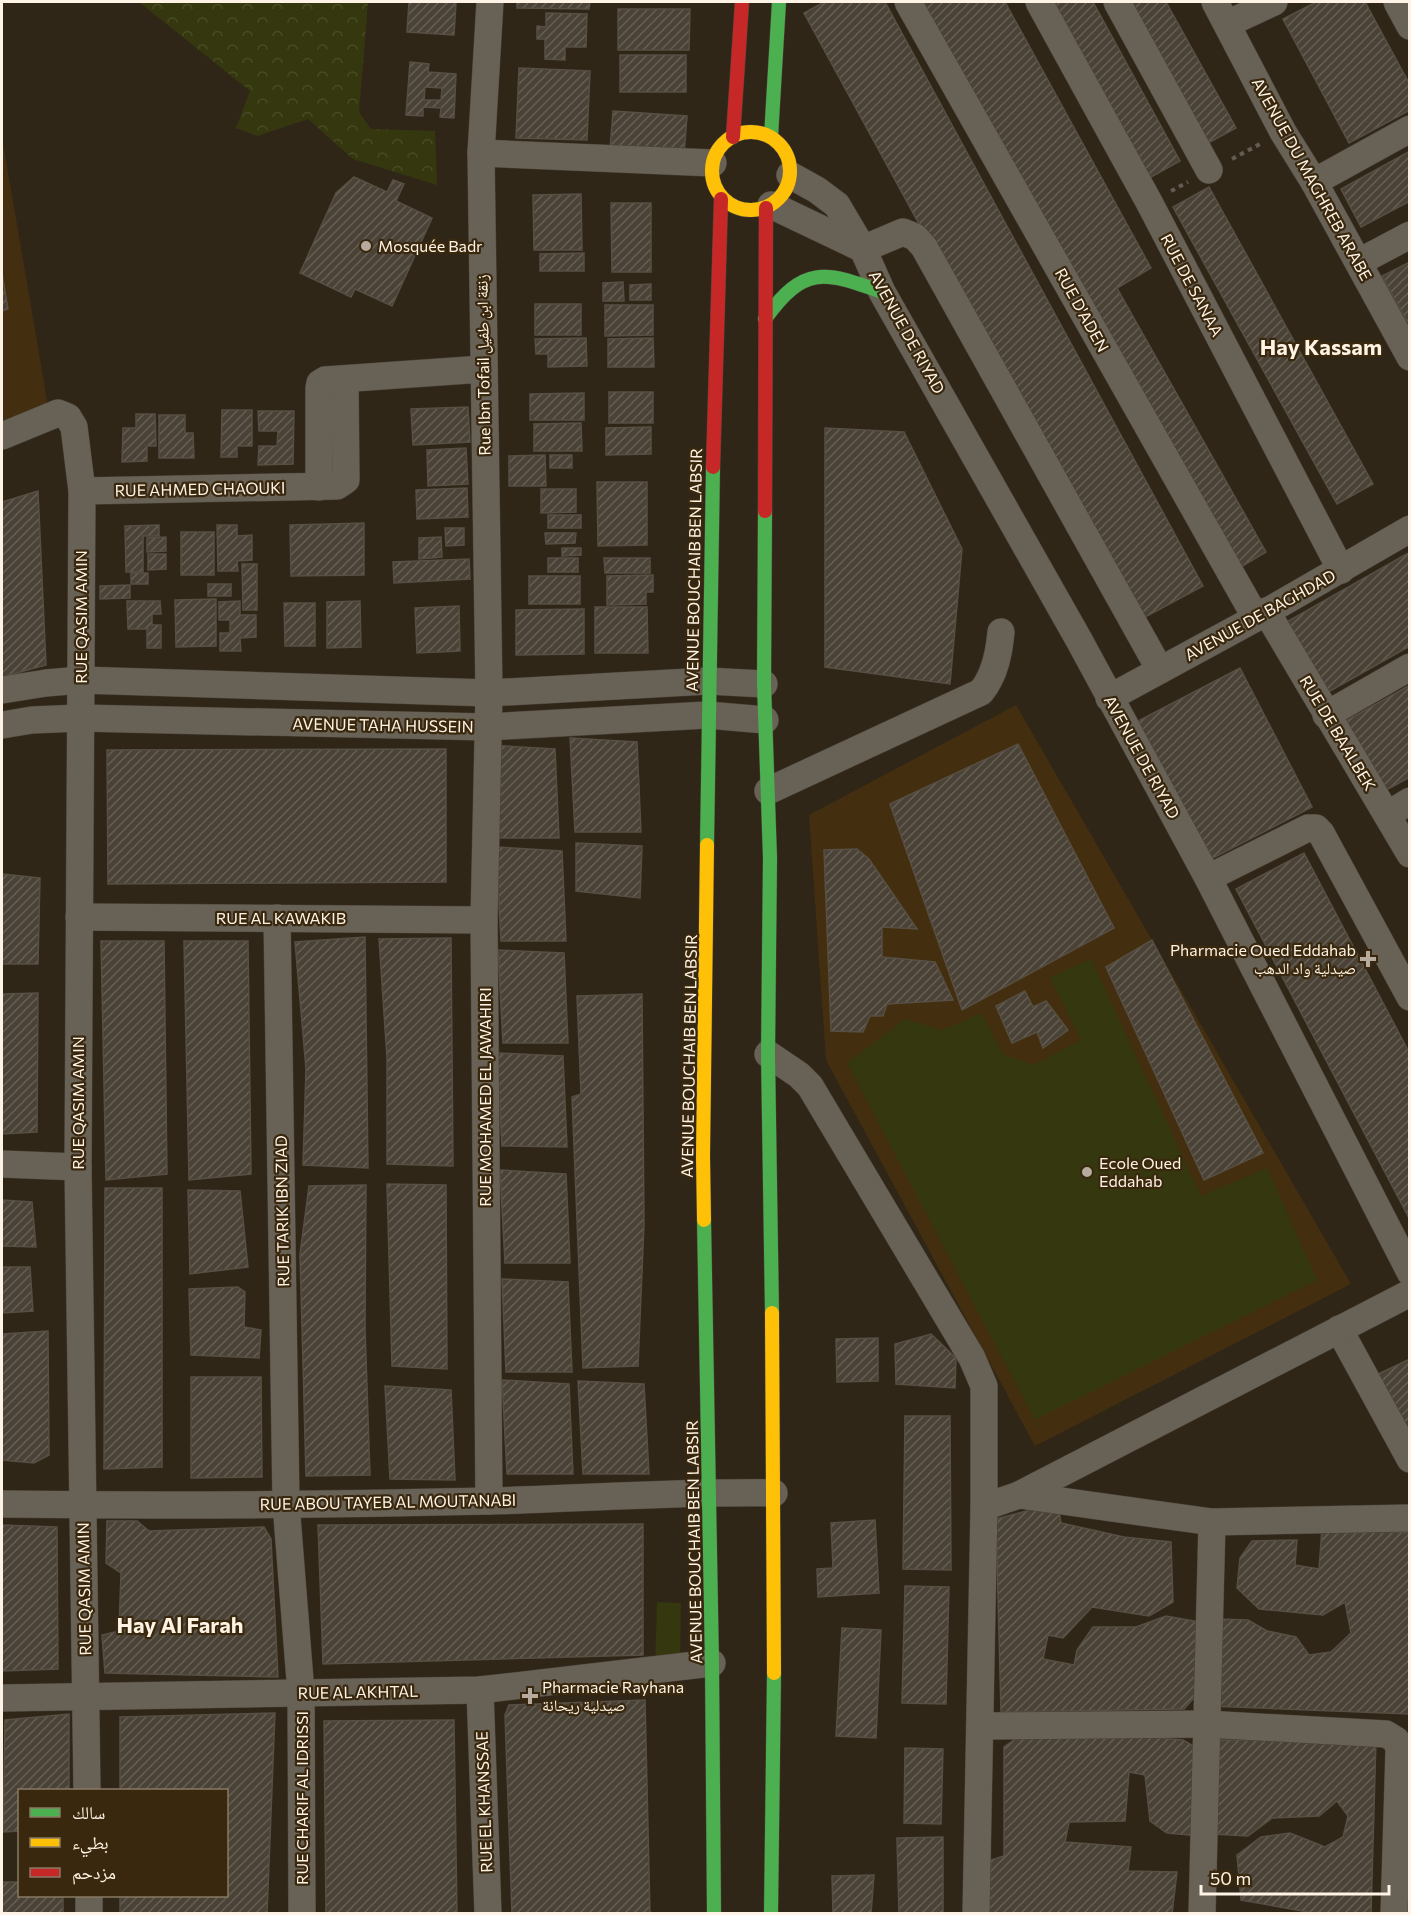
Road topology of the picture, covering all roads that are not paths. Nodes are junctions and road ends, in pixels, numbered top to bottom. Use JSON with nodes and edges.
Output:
{"nodes":[{"id":1,"x":490,"y":2,"type":"edge"},
{"id":2,"x":742,"y":2,"type":"edge"},
{"id":3,"x":779,"y":2,"type":"edge"},
{"id":4,"x":908,"y":2,"type":"edge"},
{"id":5,"x":1039,"y":2,"type":"edge"},
{"id":6,"x":1117,"y":2,"type":"edge"},
{"id":7,"x":1274,"y":2,"type":"edge"},
{"id":8,"x":1397,"y":2,"type":"edge"},
{"id":9,"x":1221,"y":13,"type":"edge"},
{"id":10,"x":1410,"y":26,"type":"edge"},
{"id":11,"x":1410,"y":129,"type":"edge"},
{"id":12,"x":733,"y":136,"type":"junction"},
{"id":13,"x":771,"y":137,"type":"junction"},
{"id":14,"x":481,"y":153,"type":"junction"},
{"id":15,"x":713,"y":163,"type":"junction"},
{"id":16,"x":1209,"y":170,"type":"dead end"},
{"id":17,"x":790,"y":175,"type":"junction"},
{"id":18,"x":1314,"y":182,"type":"junction"},
{"id":19,"x":721,"y":199,"type":"junction"},
{"id":20,"x":769,"y":206,"type":"junction"},
{"id":21,"x":1410,"y":235,"type":"edge"},
{"id":22,"x":863,"y":249,"type":"junction"},
{"id":23,"x":1359,"y":262,"type":"junction"},
{"id":24,"x":882,"y":292,"type":"junction"},
{"id":25,"x":765,"y":319,"type":"junction"},
{"id":26,"x":1410,"y":357,"type":"edge"},
{"id":27,"x":483,"y":369,"type":"junction"},
{"id":28,"x":2,"y":436,"type":"edge"},
{"id":29,"x":82,"y":491,"type":"junction"},
{"id":30,"x":1410,"y":529,"type":"edge"},
{"id":31,"x":1341,"y":570,"type":"junction"},
{"id":32,"x":1261,"y":615,"type":"junction"},
{"id":33,"x":1000,"y":632,"type":"dead end"},
{"id":34,"x":1410,"y":667,"type":"edge"},
{"id":35,"x":1160,"y":670,"type":"junction"},
{"id":36,"x":81,"y":680,"type":"junction"},
{"id":37,"x":708,"y":681,"type":"junction"},
{"id":38,"x":764,"y":684,"type":"junction"},
{"id":39,"x":2,"y":690,"type":"edge"},
{"id":40,"x":489,"y":693,"type":"junction"},
{"id":41,"x":1109,"y":698,"type":"junction"},
{"id":42,"x":1326,"y":714,"type":"junction"},
{"id":43,"x":707,"y":715,"type":"junction"},
{"id":44,"x":80,"y":718,"type":"junction"},
{"id":45,"x":765,"y":720,"type":"junction"},
{"id":46,"x":2,"y":725,"type":"edge"},
{"id":47,"x":487,"y":727,"type":"junction"},
{"id":48,"x":768,"y":791,"type":"junction"},
{"id":49,"x":1398,"y":808,"type":"edge"},
{"id":50,"x":1410,"y":854,"type":"edge"},
{"id":51,"x":1209,"y":878,"type":"junction"},
{"id":52,"x":79,"y":917,"type":"junction"},
{"id":53,"x":277,"y":918,"type":"junction"},
{"id":54,"x":484,"y":920,"type":"junction"},
{"id":55,"x":1410,"y":996,"type":"edge"},
{"id":56,"x":768,"y":1054,"type":"junction"},
{"id":57,"x":2,"y":1164,"type":"edge"},
{"id":58,"x":78,"y":1167,"type":"junction"},
{"id":59,"x":1410,"y":1272,"type":"edge"},
{"id":60,"x":1410,"y":1293,"type":"edge"},
{"id":61,"x":1339,"y":1329,"type":"junction"},
{"id":62,"x":1410,"y":1459,"type":"edge"},
{"id":63,"x":709,"y":1492,"type":"junction"},
{"id":64,"x":774,"y":1493,"type":"junction"},
{"id":65,"x":1019,"y":1495,"type":"junction"},
{"id":66,"x":489,"y":1501,"type":"junction"},
{"id":67,"x":2,"y":1504,"type":"edge"},
{"id":68,"x":286,"y":1504,"type":"junction"},
{"id":69,"x":83,"y":1505,"type":"junction"},
{"id":70,"x":984,"y":1507,"type":"junction"},
{"id":71,"x":1410,"y":1518,"type":"edge"},
{"id":72,"x":1212,"y":1522,"type":"junction"},
{"id":73,"x":712,"y":1663,"type":"junction"},
{"id":74,"x":480,"y":1690,"type":"junction"},
{"id":75,"x":302,"y":1693,"type":"junction"},
{"id":76,"x":86,"y":1696,"type":"junction"},
{"id":77,"x":2,"y":1698,"type":"edge"},
{"id":78,"x":1206,"y":1724,"type":"junction"},
{"id":79,"x":980,"y":1726,"type":"junction"},
{"id":80,"x":1404,"y":1747,"type":"edge"},
{"id":81,"x":87,"y":1789,"type":"edge"},
{"id":82,"x":89,"y":1897,"type":"edge"},
{"id":83,"x":89,"y":1914,"type":"edge"},
{"id":84,"x":302,"y":1914,"type":"edge"},
{"id":85,"x":488,"y":1914,"type":"edge"},
{"id":86,"x":714,"y":1914,"type":"edge"},
{"id":87,"x":771,"y":1914,"type":"edge"},
{"id":88,"x":975,"y":1914,"type":"edge"},
{"id":89,"x":1202,"y":1914,"type":"edge"},
{"id":90,"x":1394,"y":1914,"type":"edge"}],
"edges":[{"from":1,"to":14,"type":"street","name":"Rue Ibn Tofail زنقة ابن طفيل"},
{"from":2,"to":12,"type":"main road"},
{"from":3,"to":13,"type":"main road"},
{"from":4,"to":32,"type":"street","name":"RUE D'ADEN"},
{"from":5,"to":31,"type":"street","name":"RUE DE SANAA"},
{"from":6,"to":16,"type":"street"},
{"from":7,"to":9,"type":"street"},
{"from":8,"to":10,"type":"street"},
{"from":9,"to":18,"type":"street","name":"AVENUE DU MAGHREB ARABE"},
{"from":11,"to":18,"type":"street"},
{"from":12,"to":13,"type":"main road"},
{"from":12,"to":15,"type":"main road"},
{"from":13,"to":17,"type":"main road"},
{"from":14,"to":15,"type":"street"},
{"from":14,"to":27,"type":"street","name":"Rue Ibn Tofail زنقة ابن طفيل"},
{"from":15,"to":19,"type":"main road"},
{"from":17,"to":20,"type":"main road"},
{"from":17,"to":22,"type":"street","name":"AVENUE DE RIYAD"},
{"from":18,"to":23,"type":"street","name":"AVENUE DU MAGHREB ARABE"},
{"from":19,"to":20,"type":"main road"},
{"from":19,"to":37,"type":"main road","name":"AVENUE BOUCHAIB BEN LABSIR"},
{"from":20,"to":22,"type":"street","name":"AVENUE DE RIYAD"},
{"from":20,"to":25,"type":"main road"},
{"from":21,"to":23,"type":"street"},
{"from":22,"to":24,"type":"street","name":"AVENUE DE RIYAD"},
{"from":22,"to":35,"type":"street"},
{"from":23,"to":26,"type":"street","name":"AVENUE DU MAGHREB ARABE"},
{"from":24,"to":25,"type":"main road"},
{"from":24,"to":41,"type":"street","name":"AVENUE DE RIYAD"},
{"from":25,"to":38,"type":"main road"},
{"from":27,"to":29,"type":"street","name":"RUE AHMED CHAOUKI"},
{"from":27,"to":40,"type":"street","name":"Rue Ibn Tofail زنقة ابن طفيل"},
{"from":28,"to":29,"type":"street","name":"RUE QASIM AMIN"},
{"from":29,"to":36,"type":"street","name":"RUE QASIM AMIN"},
{"from":30,"to":31,"type":"street","name":"AVENUE DE BAGHDAD"},
{"from":31,"to":32,"type":"street","name":"AVENUE DE BAGHDAD"},
{"from":32,"to":35,"type":"street","name":"AVENUE DE BAGHDAD"},
{"from":32,"to":42,"type":"street","name":"RUE DE BAALBEK"},
{"from":33,"to":48,"type":"street"},
{"from":34,"to":42,"type":"street"},
{"from":35,"to":41,"type":"street","name":"AVENUE DE BAGHDAD"},
{"from":36,"to":39,"type":"street","name":"AVENUE TAHA HUSSEIN"},
{"from":36,"to":40,"type":"street","name":"AVENUE TAHA HUSSEIN"},
{"from":36,"to":44,"type":"street","name":"RUE QASIM AMIN"},
{"from":37,"to":38,"type":"street","name":"AVENUE TAHA HUSSEIN"},
{"from":37,"to":40,"type":"street","name":"AVENUE TAHA HUSSEIN"},
{"from":37,"to":43,"type":"main road","name":"AVENUE BOUCHAIB BEN LABSIR"},
{"from":38,"to":45,"type":"main road"},
{"from":40,"to":47,"type":"street","name":"RUE MOHAMED EL JAWAHIRI"},
{"from":41,"to":51,"type":"street","name":"AVENUE DE RIYAD"},
{"from":42,"to":49,"type":"street","name":"RUE DE BAALBEK"},
{"from":43,"to":45,"type":"street","name":"AVENUE TAHA HUSSEIN"},
{"from":43,"to":47,"type":"street","name":"AVENUE TAHA HUSSEIN"},
{"from":43,"to":63,"type":"main road","name":"AVENUE BOUCHAIB BEN LABSIR"},
{"from":44,"to":46,"type":"street","name":"AVENUE TAHA HUSSEIN"},
{"from":44,"to":47,"type":"street","name":"AVENUE TAHA HUSSEIN"},
{"from":44,"to":52,"type":"street","name":"RUE QASIM AMIN"},
{"from":45,"to":48,"type":"main road"},
{"from":47,"to":54,"type":"street","name":"RUE MOHAMED EL JAWAHIRI"},
{"from":48,"to":56,"type":"main road"},
{"from":49,"to":50,"type":"street","name":"RUE DE BAALBEK"},
{"from":51,"to":55,"type":"street"},
{"from":51,"to":59,"type":"street","name":"AVENUE DE RIYAD"},
{"from":52,"to":53,"type":"street","name":"RUE AL KAWAKIB"},
{"from":52,"to":58,"type":"street","name":"RUE QASIM AMIN"},
{"from":53,"to":54,"type":"street","name":"RUE AL KAWAKIB"},
{"from":53,"to":68,"type":"street","name":"RUE TARIK IBN ZIAD"},
{"from":54,"to":66,"type":"street","name":"RUE MOHAMED EL JAWAHIRI"},
{"from":56,"to":64,"type":"main road"},
{"from":56,"to":70,"type":"street"},
{"from":57,"to":58,"type":"street"},
{"from":58,"to":69,"type":"street","name":"RUE QASIM AMIN"},
{"from":60,"to":61,"type":"street"},
{"from":61,"to":62,"type":"street"},
{"from":61,"to":65,"type":"street"},
{"from":63,"to":64,"type":"street","name":"RUE ABOU TAYEB AL MOUTANABI"},
{"from":63,"to":66,"type":"street","name":"RUE ABOU TAYEB AL MOUTANABI"},
{"from":63,"to":73,"type":"main road","name":"AVENUE BOUCHAIB BEN LABSIR"},
{"from":64,"to":87,"type":"main road"},
{"from":65,"to":70,"type":"street"},
{"from":65,"to":72,"type":"street"},
{"from":66,"to":68,"type":"street","name":"RUE ABOU TAYEB AL MOUTANABI"},
{"from":67,"to":69,"type":"street","name":"RUE ABOU TAYEB AL MOUTANABI"},
{"from":68,"to":69,"type":"street","name":"RUE ABOU TAYEB AL MOUTANABI"},
{"from":68,"to":75,"type":"street","name":"RUE CHARIF AL IDRISSI"},
{"from":69,"to":76,"type":"street","name":"RUE QASIM AMIN"},
{"from":70,"to":79,"type":"street"},
{"from":71,"to":72,"type":"street"},
{"from":72,"to":78,"type":"street"},
{"from":73,"to":74,"type":"street","name":"RUE AL AKHTAL"},
{"from":73,"to":86,"type":"main road","name":"AVENUE BOUCHAIB BEN LABSIR"},
{"from":74,"to":75,"type":"street","name":"RUE AL AKHTAL"},
{"from":74,"to":85,"type":"street","name":"RUE EL KHANSSAE"},
{"from":75,"to":76,"type":"street","name":"RUE AL AKHTAL"},
{"from":75,"to":84,"type":"street","name":"RUE CHARIF AL IDRISSI"},
{"from":76,"to":77,"type":"street","name":"RUE AL AKHTAL"},
{"from":76,"to":81,"type":"street","name":"RUE QASIM AMIN"},
{"from":78,"to":79,"type":"street"},
{"from":78,"to":80,"type":"street"},
{"from":78,"to":89,"type":"street"},
{"from":79,"to":88,"type":"street"},
{"from":80,"to":90,"type":"street"},
{"from":82,"to":83,"type":"street"}]}
